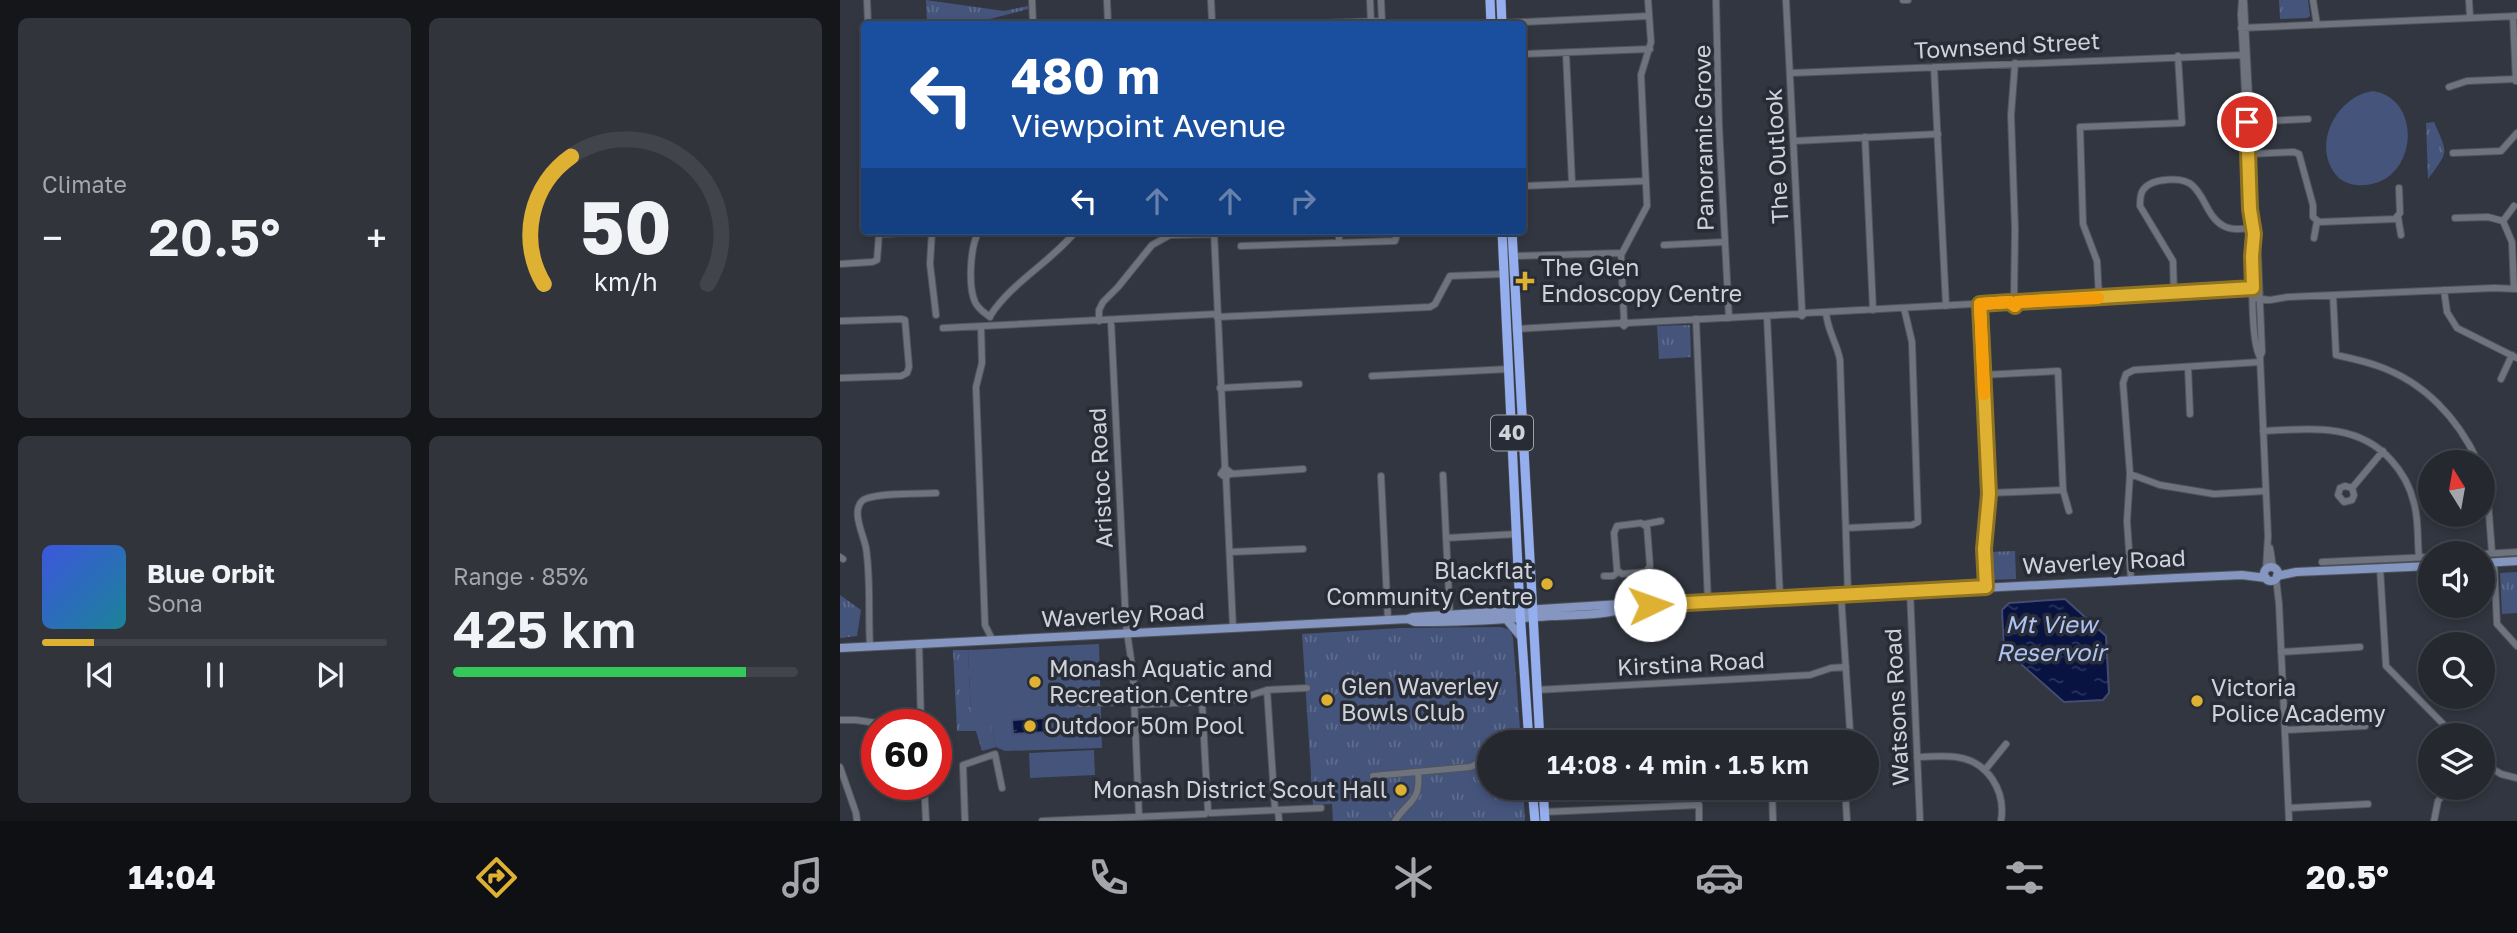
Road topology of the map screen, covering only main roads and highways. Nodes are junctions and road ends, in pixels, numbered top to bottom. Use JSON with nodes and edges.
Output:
{"nodes":[{"id":1,"x":1490,"y":0,"type":"edge"},
{"id":2,"x":1501,"y":0,"type":"edge"},
{"id":3,"x":1491,"y":21,"type":"edge"},
{"id":4,"x":1502,"y":21,"type":"edge"},
{"id":5,"x":1502,"y":235,"type":"edge"},
{"id":6,"x":1512,"y":235,"type":"edge"},
{"id":7,"x":1512,"y":329,"type":"junction"},
{"id":8,"x":1520,"y":495,"type":"junction"},
{"id":9,"x":2495,"y":558,"type":"edge"},
{"id":10,"x":2517,"y":561,"type":"edge"},
{"id":11,"x":2418,"y":567,"type":"edge"},
{"id":12,"x":1519,"y":597,"type":"junction"},
{"id":13,"x":1530,"y":597,"type":"junction"},
{"id":14,"x":1545,"y":613,"type":"junction"},
{"id":15,"x":1531,"y":614,"type":"junction"},
{"id":16,"x":1506,"y":615,"type":"junction"},
{"id":17,"x":1520,"y":615,"type":"junction"},
{"id":18,"x":1532,"y":631,"type":"junction"},
{"id":19,"x":1522,"y":638,"type":"junction"},
{"id":20,"x":840,"y":648,"type":"edge"},
{"id":21,"x":1529,"y":730,"type":"edge"},
{"id":22,"x":1539,"y":730,"type":"edge"},
{"id":23,"x":1533,"y":800,"type":"edge"},
{"id":24,"x":1535,"y":821,"type":"edge"}],
"edges":[{"from":1,"to":3,"type":"highway"},
{"from":2,"to":4,"type":"highway"},
{"from":5,"to":7,"type":"highway","number":"40"},
{"from":6,"to":7,"type":"highway","number":"40"},
{"from":7,"to":8,"type":"highway","number":"40"},
{"from":7,"to":8,"type":"highway","number":"40"},
{"from":8,"to":12,"type":"highway","number":"40"},
{"from":8,"to":13,"type":"highway","number":"40"},
{"from":9,"to":10,"type":"main road"},
{"from":11,"to":14,"type":"main road","name":"Waverley Road"},
{"from":12,"to":16,"type":"main road"},
{"from":12,"to":17,"type":"highway","number":"40"},
{"from":13,"to":14,"type":"main road"},
{"from":13,"to":15,"type":"highway","number":"40"},
{"from":14,"to":15,"type":"main road","name":"Waverley Road"},
{"from":14,"to":18,"type":"main road"},
{"from":15,"to":17,"type":"main road","name":"Waverley Road"},
{"from":15,"to":18,"type":"highway","number":"40"},
{"from":16,"to":17,"type":"main road","name":"Waverley Road"},
{"from":16,"to":19,"type":"main road"},
{"from":16,"to":20,"type":"main road","name":"Waverley Road"},
{"from":17,"to":19,"type":"highway","number":"40"},
{"from":18,"to":22,"type":"highway","number":"40"},
{"from":19,"to":21,"type":"highway","number":"40"},
{"from":23,"to":24,"type":"highway"}]}
